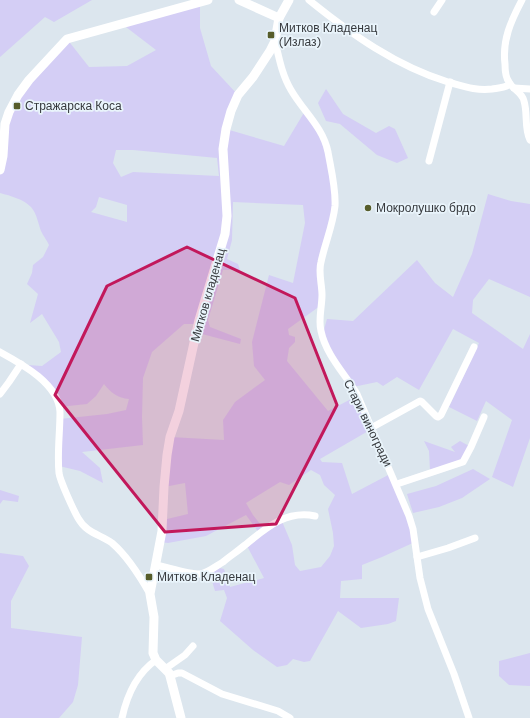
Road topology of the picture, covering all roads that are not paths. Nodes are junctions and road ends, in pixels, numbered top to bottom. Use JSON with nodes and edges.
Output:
{"nodes":[{"id":1,"x":208,"y":0,"type":"edge"},
{"id":2,"x":239,"y":0,"type":"edge"},
{"id":3,"x":289,"y":0,"type":"edge"},
{"id":4,"x":310,"y":0,"type":"edge"},
{"id":5,"x":442,"y":0,"type":"edge"},
{"id":6,"x":522,"y":0,"type":"edge"},
{"id":7,"x":434,"y":12,"type":"dead end"},
{"id":8,"x":279,"y":18,"type":"junction"},
{"id":9,"x":275,"y":39,"type":"junction"},
{"id":10,"x":450,"y":82,"type":"junction"},
{"id":11,"x":512,"y":86,"type":"junction"},
{"id":12,"x":530,"y":89,"type":"edge"},
{"id":13,"x":530,"y":140,"type":"edge"},
{"id":14,"x":428,"y":161,"type":"dead end"},
{"id":15,"x":0,"y":170,"type":"edge"},
{"id":16,"x":474,"y":347,"type":"dead end"},
{"id":17,"x":0,"y":352,"type":"edge"},
{"id":18,"x":20,"y":364,"type":"junction"},
{"id":19,"x":0,"y":394,"type":"edge"},
{"id":20,"x":484,"y":417,"type":"dead end"},
{"id":21,"x":371,"y":428,"type":"junction"},
{"id":22,"x":396,"y":484,"type":"junction"},
{"id":23,"x":315,"y":516,"type":"dead end"},
{"id":24,"x":475,"y":538,"type":"dead end"},
{"id":25,"x":417,"y":557,"type":"junction"},
{"id":26,"x":156,"y":565,"type":"junction"},
{"id":27,"x":150,"y":594,"type":"junction"},
{"id":28,"x":193,"y":646,"type":"dead end"},
{"id":29,"x":156,"y":660,"type":"junction"},
{"id":30,"x":168,"y":672,"type":"junction"},
{"id":31,"x":122,"y":718,"type":"edge"},
{"id":32,"x":181,"y":718,"type":"edge"},
{"id":33,"x":290,"y":718,"type":"edge"},
{"id":34,"x":469,"y":718,"type":"edge"}],
"edges":[{"from":1,"to":15,"type":"street"},
{"from":2,"to":8,"type":"street"},
{"from":3,"to":8,"type":"street","name":"Стари виногради"},
{"from":4,"to":10,"type":"street"},
{"from":5,"to":7,"type":"street"},
{"from":6,"to":11,"type":"street"},
{"from":8,"to":9,"type":"street","name":"Стари виногради"},
{"from":9,"to":21,"type":"street","name":"Стари виногради"},
{"from":9,"to":26,"type":"street","name":"Митков кладенац"},
{"from":10,"to":11,"type":"street"},
{"from":10,"to":14,"type":"street"},
{"from":11,"to":12,"type":"street"},
{"from":11,"to":13,"type":"street"},
{"from":16,"to":21,"type":"street"},
{"from":17,"to":18,"type":"street"},
{"from":18,"to":19,"type":"street"},
{"from":18,"to":27,"type":"street"},
{"from":20,"to":22,"type":"street"},
{"from":21,"to":22,"type":"street","name":"Стари виногради"},
{"from":22,"to":25,"type":"street","name":"Стари виногради"},
{"from":23,"to":26,"type":"street"},
{"from":24,"to":25,"type":"street"},
{"from":25,"to":34,"type":"street","name":"Стари виногради"},
{"from":26,"to":27,"type":"street","name":"Митков кладенац"},
{"from":27,"to":29,"type":"street","name":"Митков кладенац"},
{"from":28,"to":30,"type":"street"},
{"from":29,"to":30,"type":"street"},
{"from":29,"to":31,"type":"street"},
{"from":30,"to":32,"type":"street"},
{"from":30,"to":33,"type":"street"}]}
